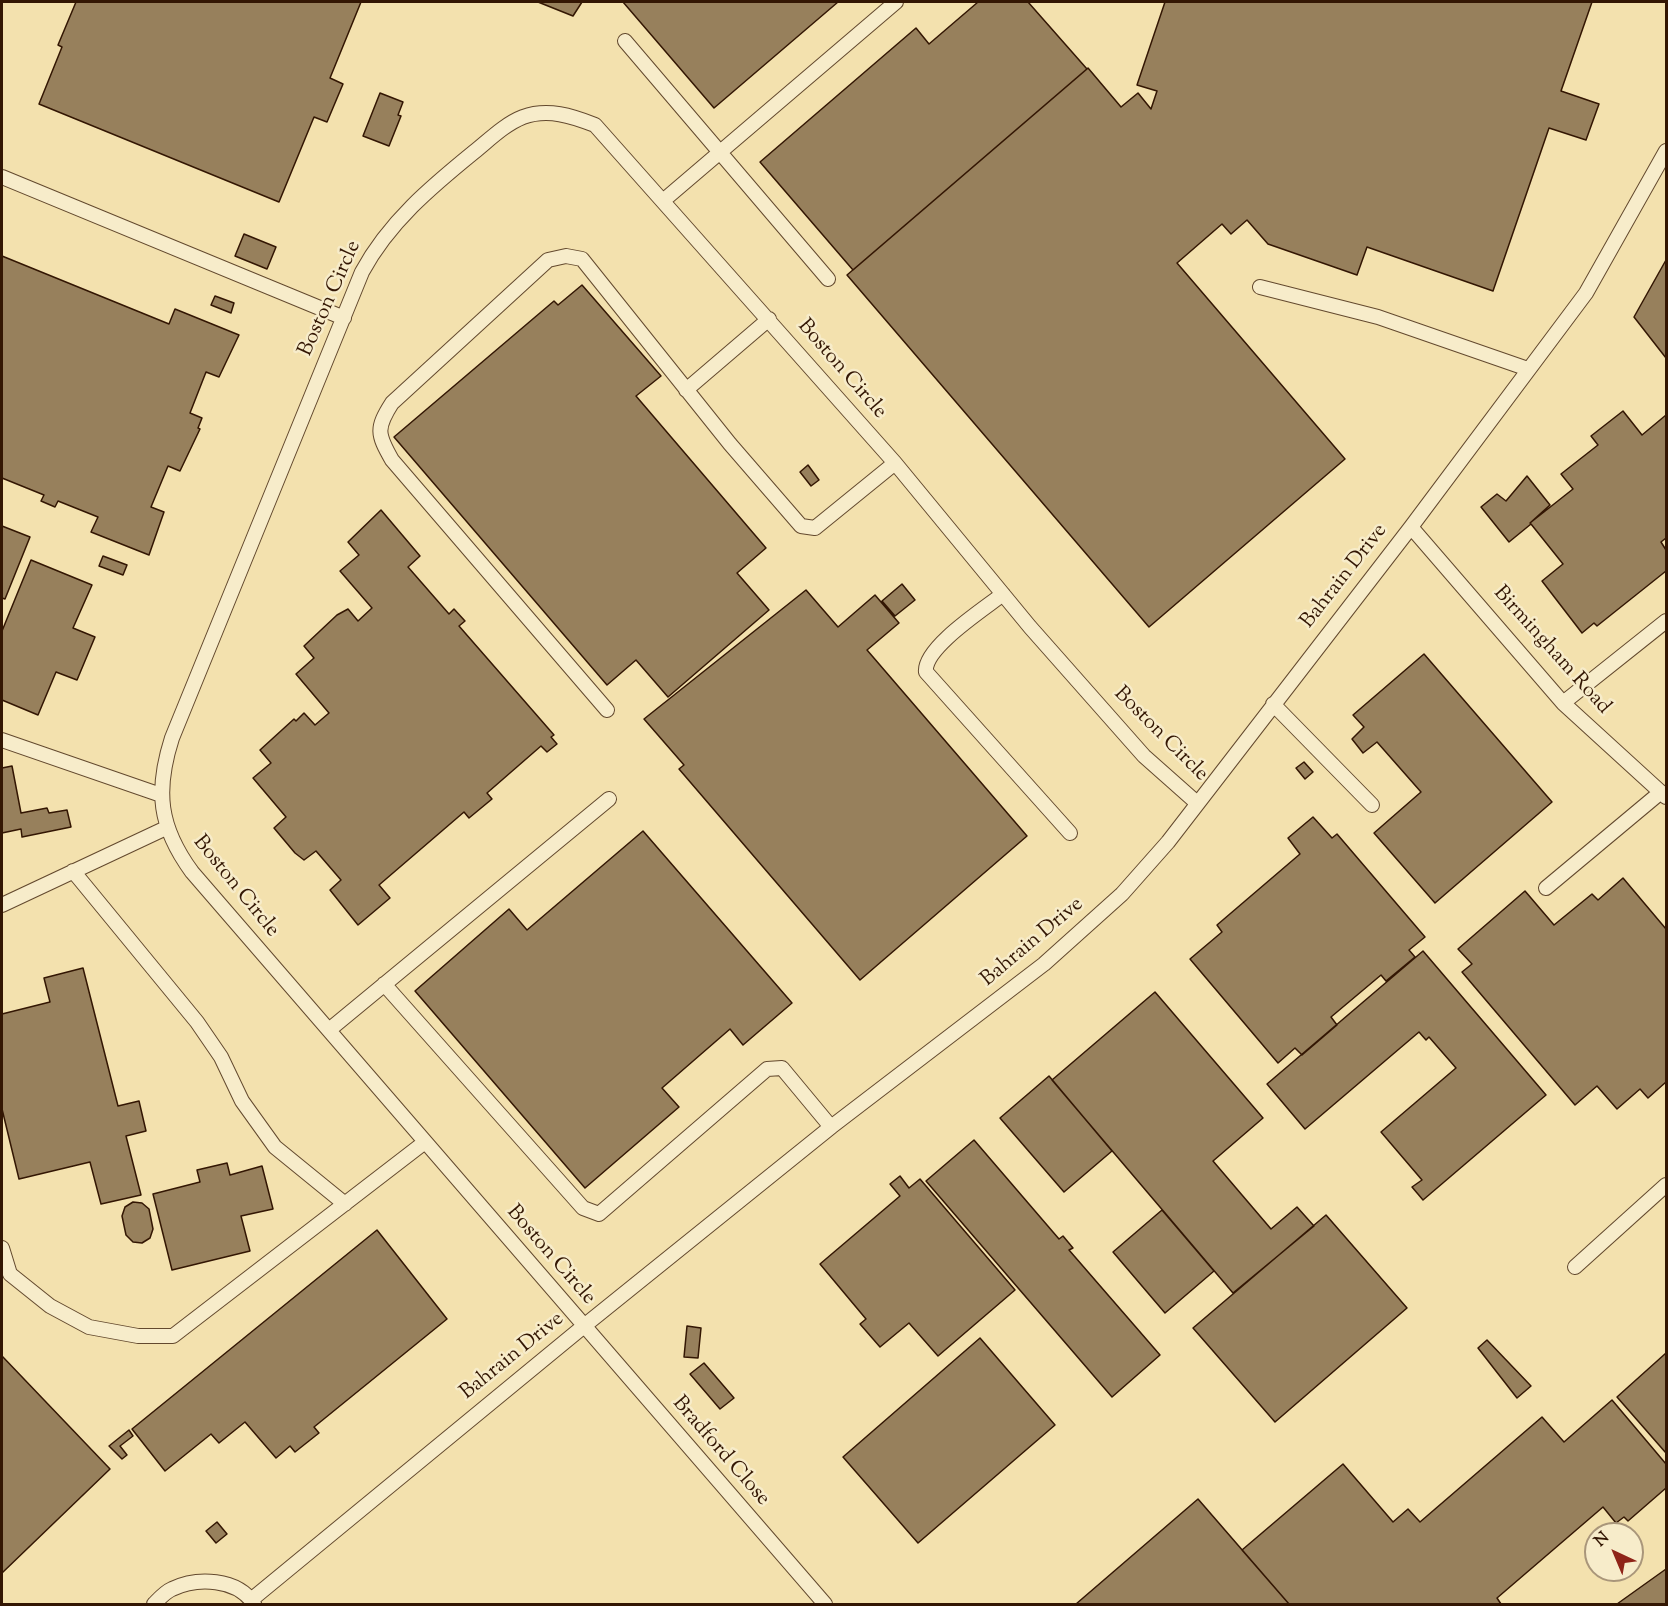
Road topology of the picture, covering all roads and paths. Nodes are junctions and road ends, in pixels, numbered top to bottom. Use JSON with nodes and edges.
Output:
{"nodes":[{"id":1,"x":896,"y":2,"type":"edge"},
{"id":2,"x":625,"y":41,"type":"dead end"},
{"id":3,"x":1666,"y":151,"type":"edge"},
{"id":4,"x":720,"y":152,"type":"junction"},
{"id":5,"x":2,"y":177,"type":"edge"},
{"id":6,"x":664,"y":200,"type":"junction"},
{"id":7,"x":828,"y":279,"type":"dead end"},
{"id":8,"x":1260,"y":287,"type":"dead end"},
{"id":9,"x":344,"y":318,"type":"junction"},
{"id":10,"x":769,"y":319,"type":"junction"},
{"id":11,"x":1528,"y":369,"type":"junction"},
{"id":12,"x":686,"y":390,"type":"junction"},
{"id":13,"x":896,"y":463,"type":"junction"},
{"id":14,"x":1411,"y":527,"type":"junction"},
{"id":15,"x":1003,"y":594,"type":"junction"},
{"id":16,"x":1666,"y":621,"type":"edge"},
{"id":17,"x":1563,"y":703,"type":"junction"},
{"id":18,"x":1273,"y":704,"type":"junction"},
{"id":19,"x":607,"y":710,"type":"dead end"},
{"id":20,"x":2,"y":740,"type":"edge"},
{"id":21,"x":1664,"y":794,"type":"edge"},
{"id":22,"x":161,"y":795,"type":"junction"},
{"id":23,"x":609,"y":799,"type":"dead end"},
{"id":24,"x":1197,"y":803,"type":"junction"},
{"id":25,"x":1372,"y":805,"type":"dead end"},
{"id":26,"x":166,"y":828,"type":"junction"},
{"id":27,"x":1070,"y":833,"type":"dead end"},
{"id":28,"x":74,"y":871,"type":"junction"},
{"id":29,"x":1546,"y":888,"type":"dead end"},
{"id":30,"x":2,"y":905,"type":"edge"},
{"id":31,"x":384,"y":984,"type":"junction"},
{"id":32,"x":329,"y":1030,"type":"junction"},
{"id":33,"x":831,"y":1127,"type":"junction"},
{"id":34,"x":425,"y":1142,"type":"junction"},
{"id":35,"x":1666,"y":1185,"type":"edge"},
{"id":36,"x":345,"y":1204,"type":"junction"},
{"id":37,"x":2,"y":1248,"type":"edge"},
{"id":38,"x":1575,"y":1267,"type":"dead end"},
{"id":39,"x":584,"y":1326,"type":"junction"},
{"id":40,"x":253,"y":1602,"type":"edge"},
{"id":41,"x":154,"y":1605,"type":"edge"},
{"id":42,"x":825,"y":1605,"type":"edge"}],
"edges":[{"from":1,"to":4,"type":"lane"},
{"from":2,"to":4,"type":"lane"},
{"from":3,"to":11,"type":"lane","name":"Bahrain Drive"},
{"from":4,"to":6,"type":"lane"},
{"from":4,"to":7,"type":"lane"},
{"from":5,"to":9,"type":"lane"},
{"from":6,"to":9,"type":"lane","name":"Boston Circle"},
{"from":6,"to":10,"type":"lane","name":"Boston Circle"},
{"from":8,"to":11,"type":"lane"},
{"from":9,"to":22,"type":"lane","name":"Boston Circle"},
{"from":10,"to":12,"type":"lane"},
{"from":10,"to":13,"type":"lane","name":"Boston Circle"},
{"from":11,"to":14,"type":"lane","name":"Bahrain Drive"},
{"from":12,"to":13,"type":"lane"},
{"from":12,"to":19,"type":"lane"},
{"from":13,"to":15,"type":"lane","name":"Boston Circle"},
{"from":14,"to":17,"type":"lane","name":"Birmingham Road"},
{"from":14,"to":18,"type":"lane","name":"Bahrain Drive"},
{"from":15,"to":24,"type":"lane","name":"Boston Circle"},
{"from":15,"to":27,"type":"lane"},
{"from":16,"to":17,"type":"lane"},
{"from":17,"to":21,"type":"lane","name":"Birmingham Road"},
{"from":18,"to":24,"type":"lane","name":"Bahrain Drive"},
{"from":18,"to":25,"type":"lane"},
{"from":20,"to":22,"type":"lane"},
{"from":21,"to":29,"type":"lane"},
{"from":22,"to":26,"type":"lane","name":"Boston Circle"},
{"from":23,"to":31,"type":"lane"},
{"from":24,"to":33,"type":"lane","name":"Bahrain Drive"},
{"from":26,"to":28,"type":"lane"},
{"from":26,"to":32,"type":"lane","name":"Boston Circle"},
{"from":28,"to":30,"type":"lane"},
{"from":28,"to":36,"type":"lane"},
{"from":31,"to":32,"type":"lane"},
{"from":31,"to":33,"type":"lane"},
{"from":32,"to":34,"type":"lane","name":"Boston Circle"},
{"from":33,"to":39,"type":"lane","name":"Bahrain Drive"},
{"from":34,"to":36,"type":"lane"},
{"from":34,"to":39,"type":"lane","name":"Boston Circle"},
{"from":35,"to":38,"type":"lane"},
{"from":36,"to":37,"type":"lane"},
{"from":39,"to":40,"type":"lane","name":"Bahrain Drive"},
{"from":39,"to":42,"type":"lane","name":"Bradford Close"},
{"from":40,"to":41,"type":"lane"}]}
